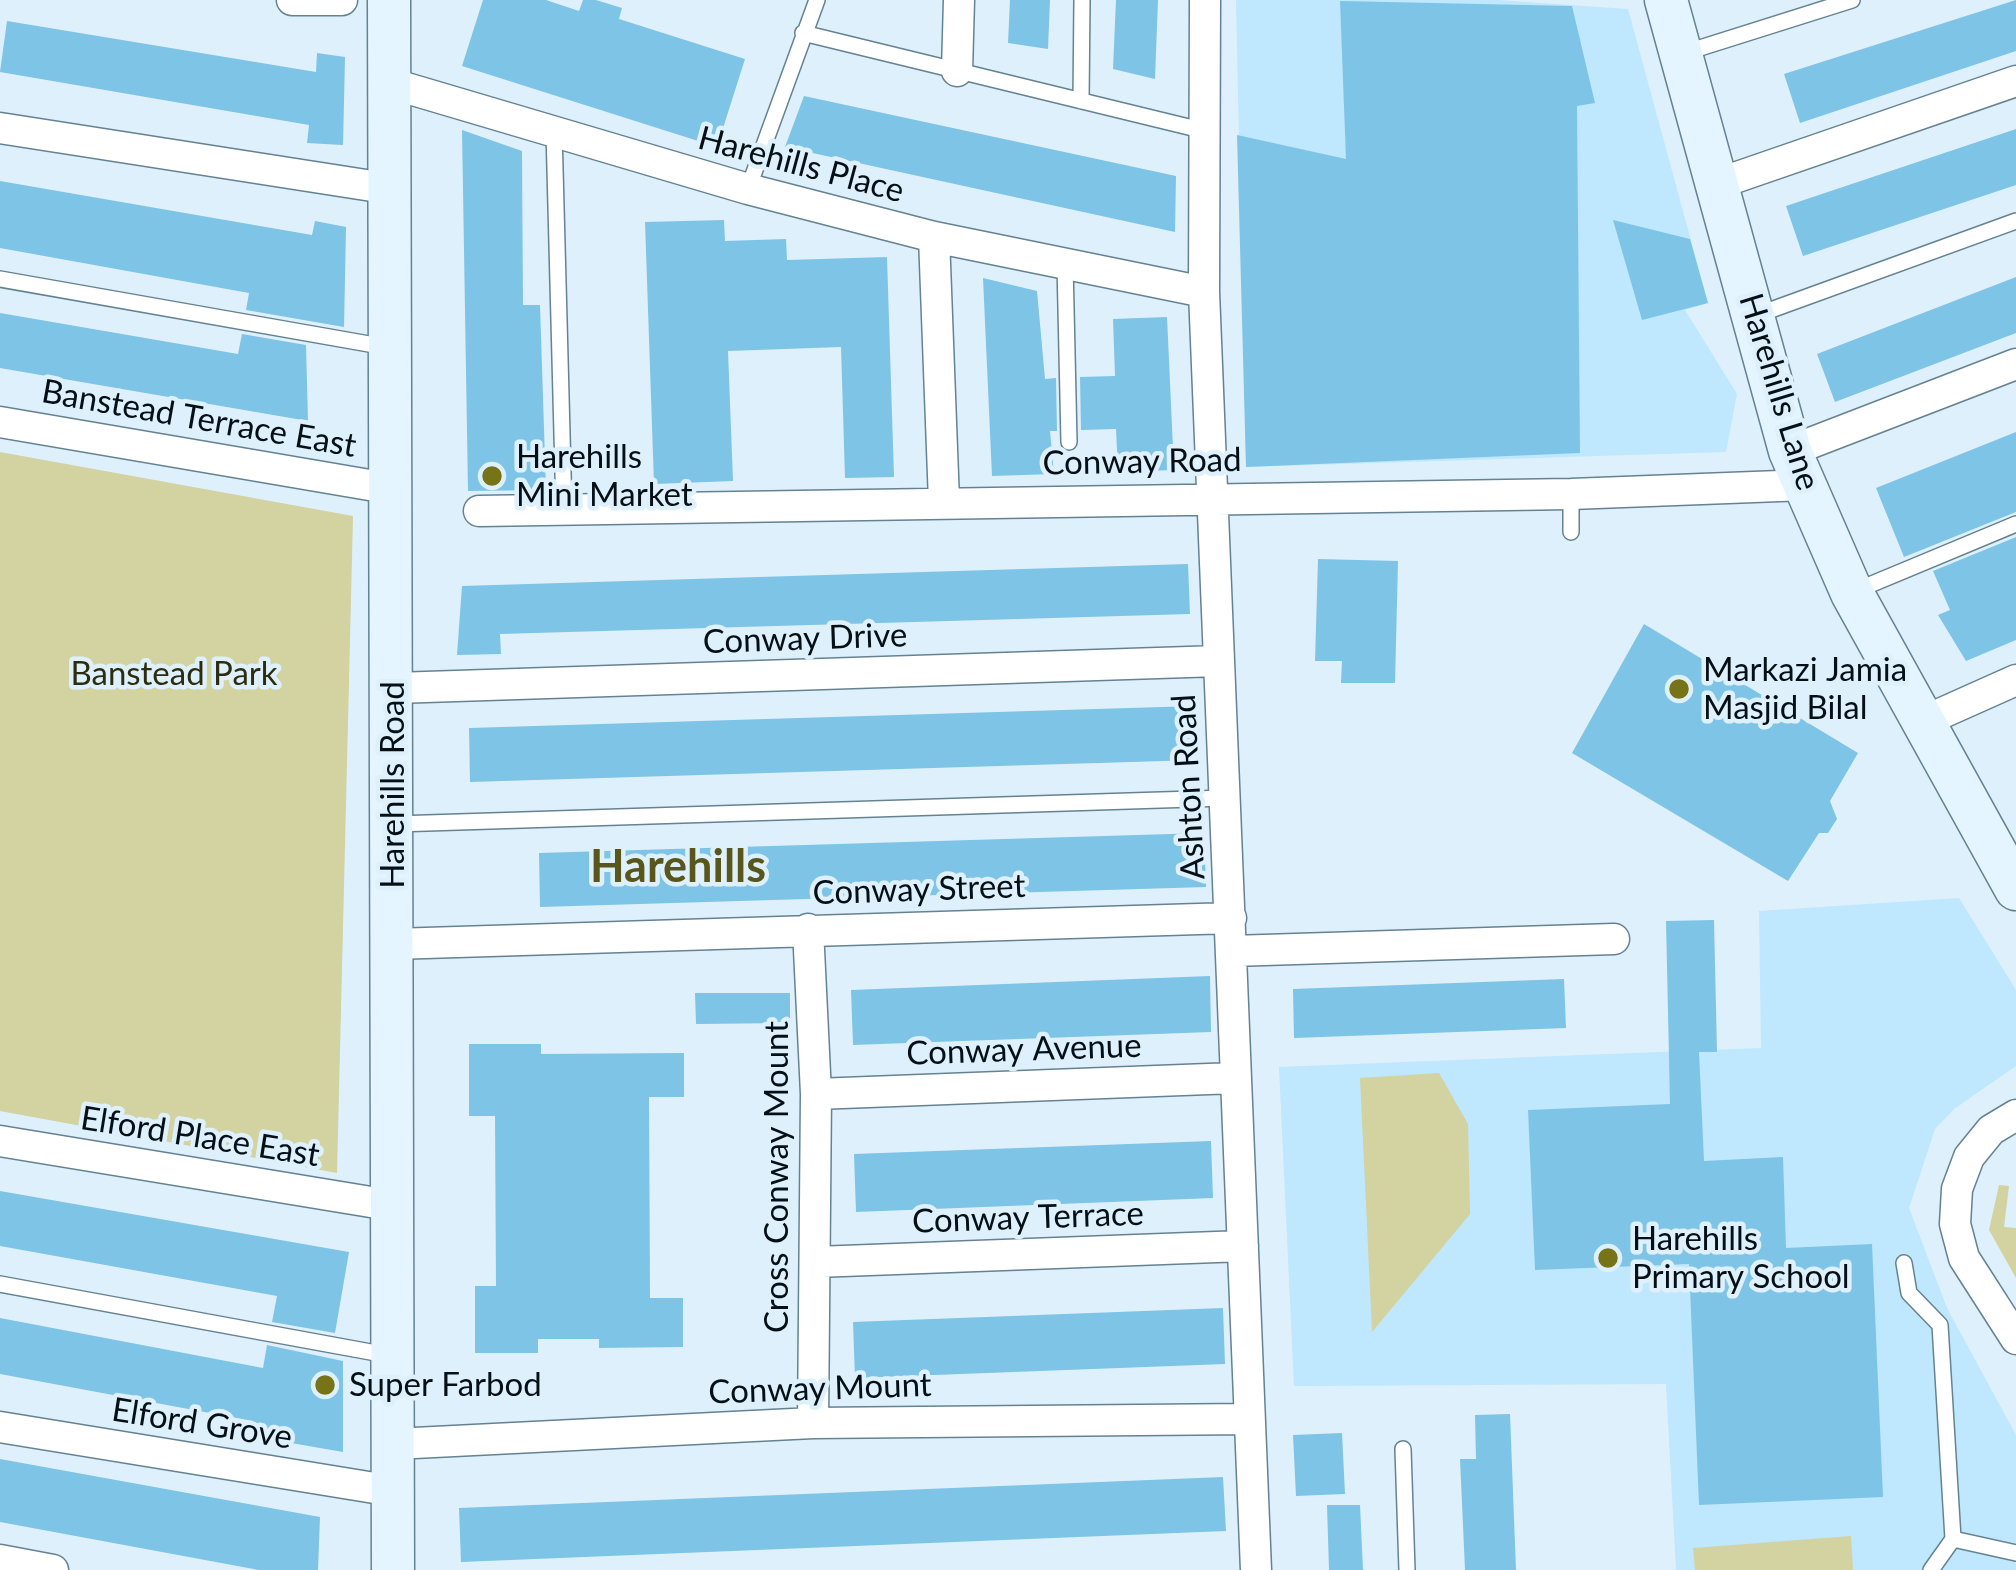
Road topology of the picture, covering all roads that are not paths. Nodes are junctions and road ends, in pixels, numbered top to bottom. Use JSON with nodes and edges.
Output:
{"nodes":[{"id":1,"x":292,"y":0,"type":"edge"},
{"id":2,"x":342,"y":0,"type":"edge"},
{"id":3,"x":389,"y":0,"type":"edge"},
{"id":4,"x":414,"y":0,"type":"edge"},
{"id":5,"x":817,"y":0,"type":"edge"},
{"id":6,"x":959,"y":0,"type":"edge"},
{"id":7,"x":1082,"y":0,"type":"edge"},
{"id":8,"x":1204,"y":0,"type":"edge"},
{"id":9,"x":1666,"y":0,"type":"edge"},
{"id":10,"x":1852,"y":0,"type":"edge"},
{"id":11,"x":332,"y":1,"type":"edge"},
{"id":12,"x":803,"y":33,"type":"junction"},
{"id":13,"x":1681,"y":54,"type":"junction"},
{"id":14,"x":957,"y":71,"type":"junction"},
{"id":15,"x":2016,"y":81,"type":"edge"},
{"id":16,"x":399,"y":86,"type":"junction"},
{"id":17,"x":1081,"y":101,"type":"junction"},
{"id":18,"x":0,"y":128,"type":"edge"},
{"id":19,"x":1201,"y":130,"type":"junction"},
{"id":20,"x":554,"y":131,"type":"junction"},
{"id":21,"x":1717,"y":184,"type":"junction"},
{"id":22,"x":385,"y":188,"type":"junction"},
{"id":23,"x":748,"y":190,"type":"junction"},
{"id":24,"x":2016,"y":221,"type":"edge"},
{"id":25,"x":934,"y":238,"type":"junction"},
{"id":26,"x":1065,"y":264,"type":"junction"},
{"id":27,"x":0,"y":279,"type":"edge"},
{"id":28,"x":1204,"y":292,"type":"junction"},
{"id":29,"x":1754,"y":316,"type":"junction"},
{"id":30,"x":386,"y":347,"type":"junction"},
{"id":31,"x":2016,"y":364,"type":"edge"},
{"id":32,"x":0,"y":422,"type":"edge"},
{"id":33,"x":1069,"y":442,"type":"dead end"},
{"id":34,"x":1798,"y":468,"type":"junction"},
{"id":35,"x":387,"y":488,"type":"junction"},
{"id":36,"x":1571,"y":494,"type":"junction"},
{"id":37,"x":1213,"y":496,"type":"junction"},
{"id":38,"x":944,"y":502,"type":"junction"},
{"id":39,"x":564,"y":510,"type":"junction"},
{"id":40,"x":479,"y":511,"type":"dead end"},
{"id":41,"x":2016,"y":524,"type":"edge"},
{"id":42,"x":1571,"y":532,"type":"dead end"},
{"id":43,"x":1852,"y":592,"type":"junction"},
{"id":44,"x":1219,"y":662,"type":"junction"},
{"id":45,"x":2016,"y":680,"type":"edge"},
{"id":46,"x":406,"y":688,"type":"junction"},
{"id":47,"x":1922,"y":722,"type":"junction"},
{"id":48,"x":1225,"y":798,"type":"junction"},
{"id":49,"x":404,"y":824,"type":"junction"},
{"id":50,"x":2011,"y":869,"type":"edge"},
{"id":51,"x":1231,"y":918,"type":"junction"},
{"id":52,"x":808,"y":929,"type":"junction"},
{"id":53,"x":1614,"y":939,"type":"dead end"},
{"id":54,"x":403,"y":943,"type":"junction"},
{"id":55,"x":1232,"y":951,"type":"junction"},
{"id":56,"x":1235,"y":1078,"type":"junction"},
{"id":57,"x":816,"y":1094,"type":"junction"},
{"id":58,"x":2016,"y":1115,"type":"edge"},
{"id":59,"x":0,"y":1141,"type":"edge"},
{"id":60,"x":389,"y":1205,"type":"junction"},
{"id":61,"x":1243,"y":1246,"type":"junction"},
{"id":62,"x":816,"y":1262,"type":"junction"},
{"id":63,"x":1904,"y":1263,"type":"dead end"},
{"id":64,"x":0,"y":1284,"type":"edge"},
{"id":65,"x":2016,"y":1339,"type":"edge"},
{"id":66,"x":392,"y":1356,"type":"junction"},
{"id":67,"x":1249,"y":1419,"type":"junction"},
{"id":68,"x":813,"y":1423,"type":"junction"},
{"id":69,"x":0,"y":1427,"type":"edge"},
{"id":70,"x":405,"y":1444,"type":"junction"},
{"id":71,"x":1403,"y":1449,"type":"dead end"},
{"id":72,"x":393,"y":1492,"type":"junction"},
{"id":73,"x":1953,"y":1539,"type":"junction"},
{"id":74,"x":2016,"y":1553,"type":"edge"},
{"id":75,"x":0,"y":1560,"type":"edge"},
{"id":76,"x":53,"y":1570,"type":"edge"},
{"id":77,"x":393,"y":1570,"type":"edge"},
{"id":78,"x":413,"y":1570,"type":"edge"},
{"id":79,"x":1256,"y":1570,"type":"edge"},
{"id":80,"x":1407,"y":1570,"type":"edge"},
{"id":81,"x":1931,"y":1570,"type":"edge"}],
"edges":[{"from":1,"to":11,"type":"street"},
{"from":2,"to":11,"type":"street"},
{"from":3,"to":16,"type":"street","name":"Harehills Road"},
{"from":4,"to":16,"type":"street","name":"Harehills Road"},
{"from":5,"to":12,"type":"lane"},
{"from":6,"to":14,"type":"street"},
{"from":7,"to":17,"type":"lane"},
{"from":8,"to":19,"type":"street","name":"Ashton Road"},
{"from":9,"to":13,"type":"street","name":"Harehills Lane"},
{"from":10,"to":13,"type":"lane"},
{"from":12,"to":14,"type":"lane"},
{"from":12,"to":23,"type":"lane"},
{"from":13,"to":21,"type":"street","name":"Harehills Lane"},
{"from":14,"to":17,"type":"lane"},
{"from":15,"to":21,"type":"street"},
{"from":16,"to":20,"type":"street","name":"Harehills Place"},
{"from":16,"to":22,"type":"street","name":"Harehills Road"},
{"from":16,"to":46,"type":"street","name":"Harehills Road"},
{"from":17,"to":19,"type":"lane"},
{"from":18,"to":22,"type":"street"},
{"from":19,"to":28,"type":"street","name":"Ashton Road"},
{"from":20,"to":23,"type":"street","name":"Harehills Place"},
{"from":20,"to":39,"type":"lane"},
{"from":21,"to":29,"type":"street","name":"Harehills Lane"},
{"from":22,"to":30,"type":"street","name":"Harehills Road"},
{"from":23,"to":25,"type":"street","name":"Harehills Place"},
{"from":24,"to":29,"type":"lane"},
{"from":25,"to":26,"type":"street","name":"Harehills Place"},
{"from":25,"to":38,"type":"street"},
{"from":26,"to":28,"type":"street","name":"Harehills Place"},
{"from":26,"to":33,"type":"lane"},
{"from":27,"to":30,"type":"lane"},
{"from":28,"to":37,"type":"street","name":"Ashton Road"},
{"from":29,"to":34,"type":"street","name":"Harehills Lane"},
{"from":30,"to":35,"type":"street","name":"Harehills Road"},
{"from":31,"to":34,"type":"street","name":"Conway Road"},
{"from":32,"to":35,"type":"street","name":"Banstead Terrace East"},
{"from":34,"to":36,"type":"street","name":"Conway Road"},
{"from":34,"to":43,"type":"street","name":"Harehills Lane"},
{"from":35,"to":46,"type":"street","name":"Harehills Road"},
{"from":36,"to":37,"type":"street","name":"Conway Road"},
{"from":36,"to":42,"type":"lane"},
{"from":37,"to":38,"type":"street","name":"Conway Road"},
{"from":37,"to":44,"type":"street","name":"Ashton Road"},
{"from":38,"to":39,"type":"street","name":"Conway Road"},
{"from":39,"to":40,"type":"street","name":"Conway Road"},
{"from":41,"to":43,"type":"lane"},
{"from":43,"to":47,"type":"street","name":"Harehills Lane"},
{"from":44,"to":46,"type":"street","name":"Conway Drive"},
{"from":44,"to":48,"type":"street","name":"Ashton Road"},
{"from":45,"to":47,"type":"street"},
{"from":46,"to":49,"type":"street","name":"Harehills Road"},
{"from":47,"to":50,"type":"street","name":"Harehills Lane"},
{"from":48,"to":49,"type":"lane"},
{"from":48,"to":51,"type":"street","name":"Ashton Road"},
{"from":49,"to":54,"type":"street","name":"Harehills Road"},
{"from":51,"to":52,"type":"street","name":"Conway Street"},
{"from":51,"to":55,"type":"street","name":"Ashton Road"},
{"from":52,"to":54,"type":"street","name":"Conway Street"},
{"from":52,"to":57,"type":"street","name":"Cross Conway Mount"},
{"from":53,"to":55,"type":"street"},
{"from":54,"to":60,"type":"street","name":"Harehills Road"},
{"from":54,"to":70,"type":"street","name":"Harehills Road"},
{"from":55,"to":56,"type":"street","name":"Ashton Road"},
{"from":56,"to":57,"type":"street","name":"Conway Avenue"},
{"from":56,"to":61,"type":"street","name":"Ashton Road"},
{"from":57,"to":62,"type":"street","name":"Cross Conway Mount"},
{"from":58,"to":65,"type":"street"},
{"from":59,"to":60,"type":"street","name":"Elford Place East"},
{"from":60,"to":66,"type":"street","name":"Harehills Road"},
{"from":61,"to":62,"type":"street","name":"Conway Terrace"},
{"from":61,"to":67,"type":"street","name":"Ashton Road"},
{"from":62,"to":68,"type":"street","name":"Cross Conway Mount"},
{"from":63,"to":73,"type":"lane"},
{"from":64,"to":66,"type":"lane"},
{"from":66,"to":70,"type":"street","name":"Harehills Road"},
{"from":67,"to":68,"type":"street","name":"Conway Mount"},
{"from":67,"to":79,"type":"street","name":"Ashton Road"},
{"from":68,"to":70,"type":"street","name":"Conway Mount"},
{"from":69,"to":72,"type":"street","name":"Elford Grove"},
{"from":70,"to":72,"type":"street","name":"Harehills Road"},
{"from":70,"to":78,"type":"street","name":"Harehills Road"},
{"from":71,"to":80,"type":"lane"},
{"from":72,"to":77,"type":"street","name":"Harehills Road"},
{"from":73,"to":74,"type":"lane"},
{"from":73,"to":81,"type":"lane"},
{"from":75,"to":76,"type":"street"}]}
